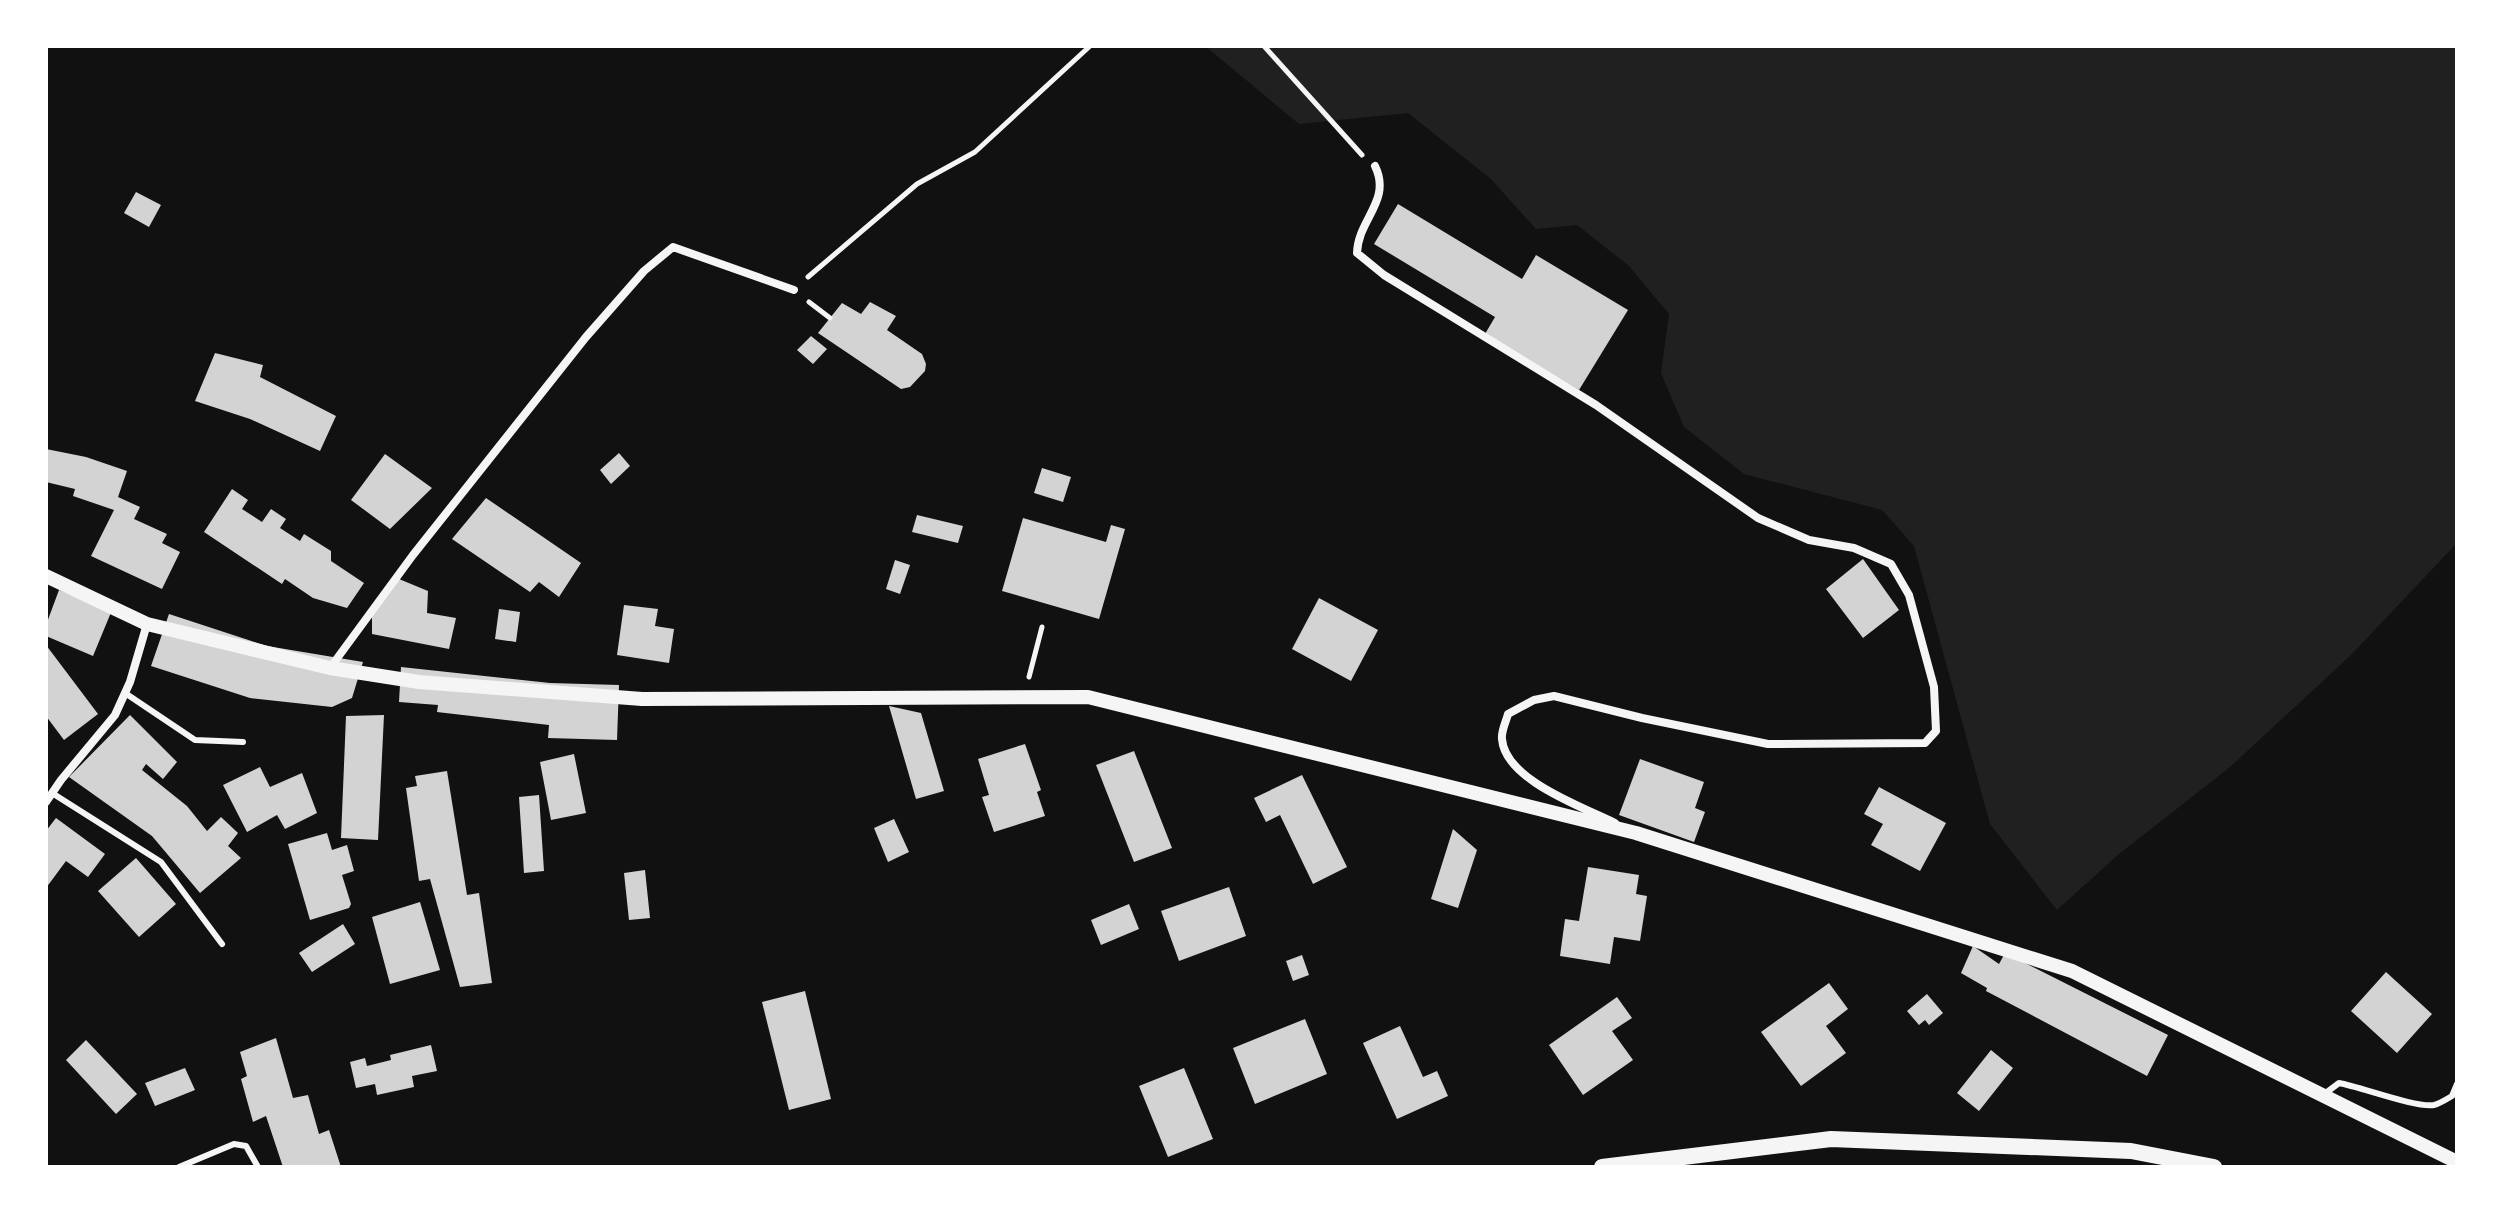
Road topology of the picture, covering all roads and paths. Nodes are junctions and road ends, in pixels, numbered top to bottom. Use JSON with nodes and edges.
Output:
{"nodes":[{"id":1,"x":1090,"y":46,"type":"edge"},
{"id":2,"x":1264,"y":46,"type":"edge"},
{"id":3,"x":1375,"y":166,"type":"joint"},
{"id":4,"x":794,"y":290,"type":"junction"},
{"id":5,"x":830,"y":318,"type":"dead end"},
{"id":6,"x":46,"y":576,"type":"edge"},
{"id":7,"x":147,"y":624,"type":"junction"},
{"id":8,"x":1042,"y":627,"type":"dead end"},
{"id":9,"x":330,"y":668,"type":"junction"},
{"id":10,"x":1028,"y":682,"type":"dead end"},
{"id":11,"x":125,"y":693,"type":"junction"},
{"id":12,"x":243,"y":742,"type":"dead end"},
{"id":13,"x":52,"y":793,"type":"junction"},
{"id":14,"x":46,"y":802,"type":"edge"},
{"id":15,"x":1636,"y":833,"type":"junction"},
{"id":16,"x":222,"y":944,"type":"dead end"},
{"id":17,"x":2457,"y":1084,"type":"edge"},
{"id":18,"x":2323,"y":1095,"type":"junction"},
{"id":19,"x":2457,"y":1162,"type":"edge"},
{"id":20,"x":179,"y":1167,"type":"edge"},
{"id":21,"x":258,"y":1167,"type":"edge"},
{"id":22,"x":1602,"y":1167,"type":"edge"},
{"id":23,"x":2214,"y":1167,"type":"edge"}],
"edges":[{"from":1,"to":4,"type":"path"},
{"from":2,"to":3,"type":"path"},
{"from":3,"to":15,"type":"street"},
{"from":4,"to":5,"type":"path"},
{"from":4,"to":9,"type":"street"},
{"from":6,"to":7,"type":"street"},
{"from":7,"to":9,"type":"street"},
{"from":7,"to":11,"type":"street"},
{"from":8,"to":10,"type":"path"},
{"from":9,"to":15,"type":"street"},
{"from":11,"to":12,"type":"lane"},
{"from":11,"to":13,"type":"street"},
{"from":13,"to":14,"type":"street"},
{"from":13,"to":16,"type":"lane"},
{"from":15,"to":18,"type":"street"},
{"from":17,"to":18,"type":"lane"},
{"from":18,"to":19,"type":"street"},
{"from":20,"to":21,"type":"lane"},
{"from":22,"to":23,"type":"main road"}]}
